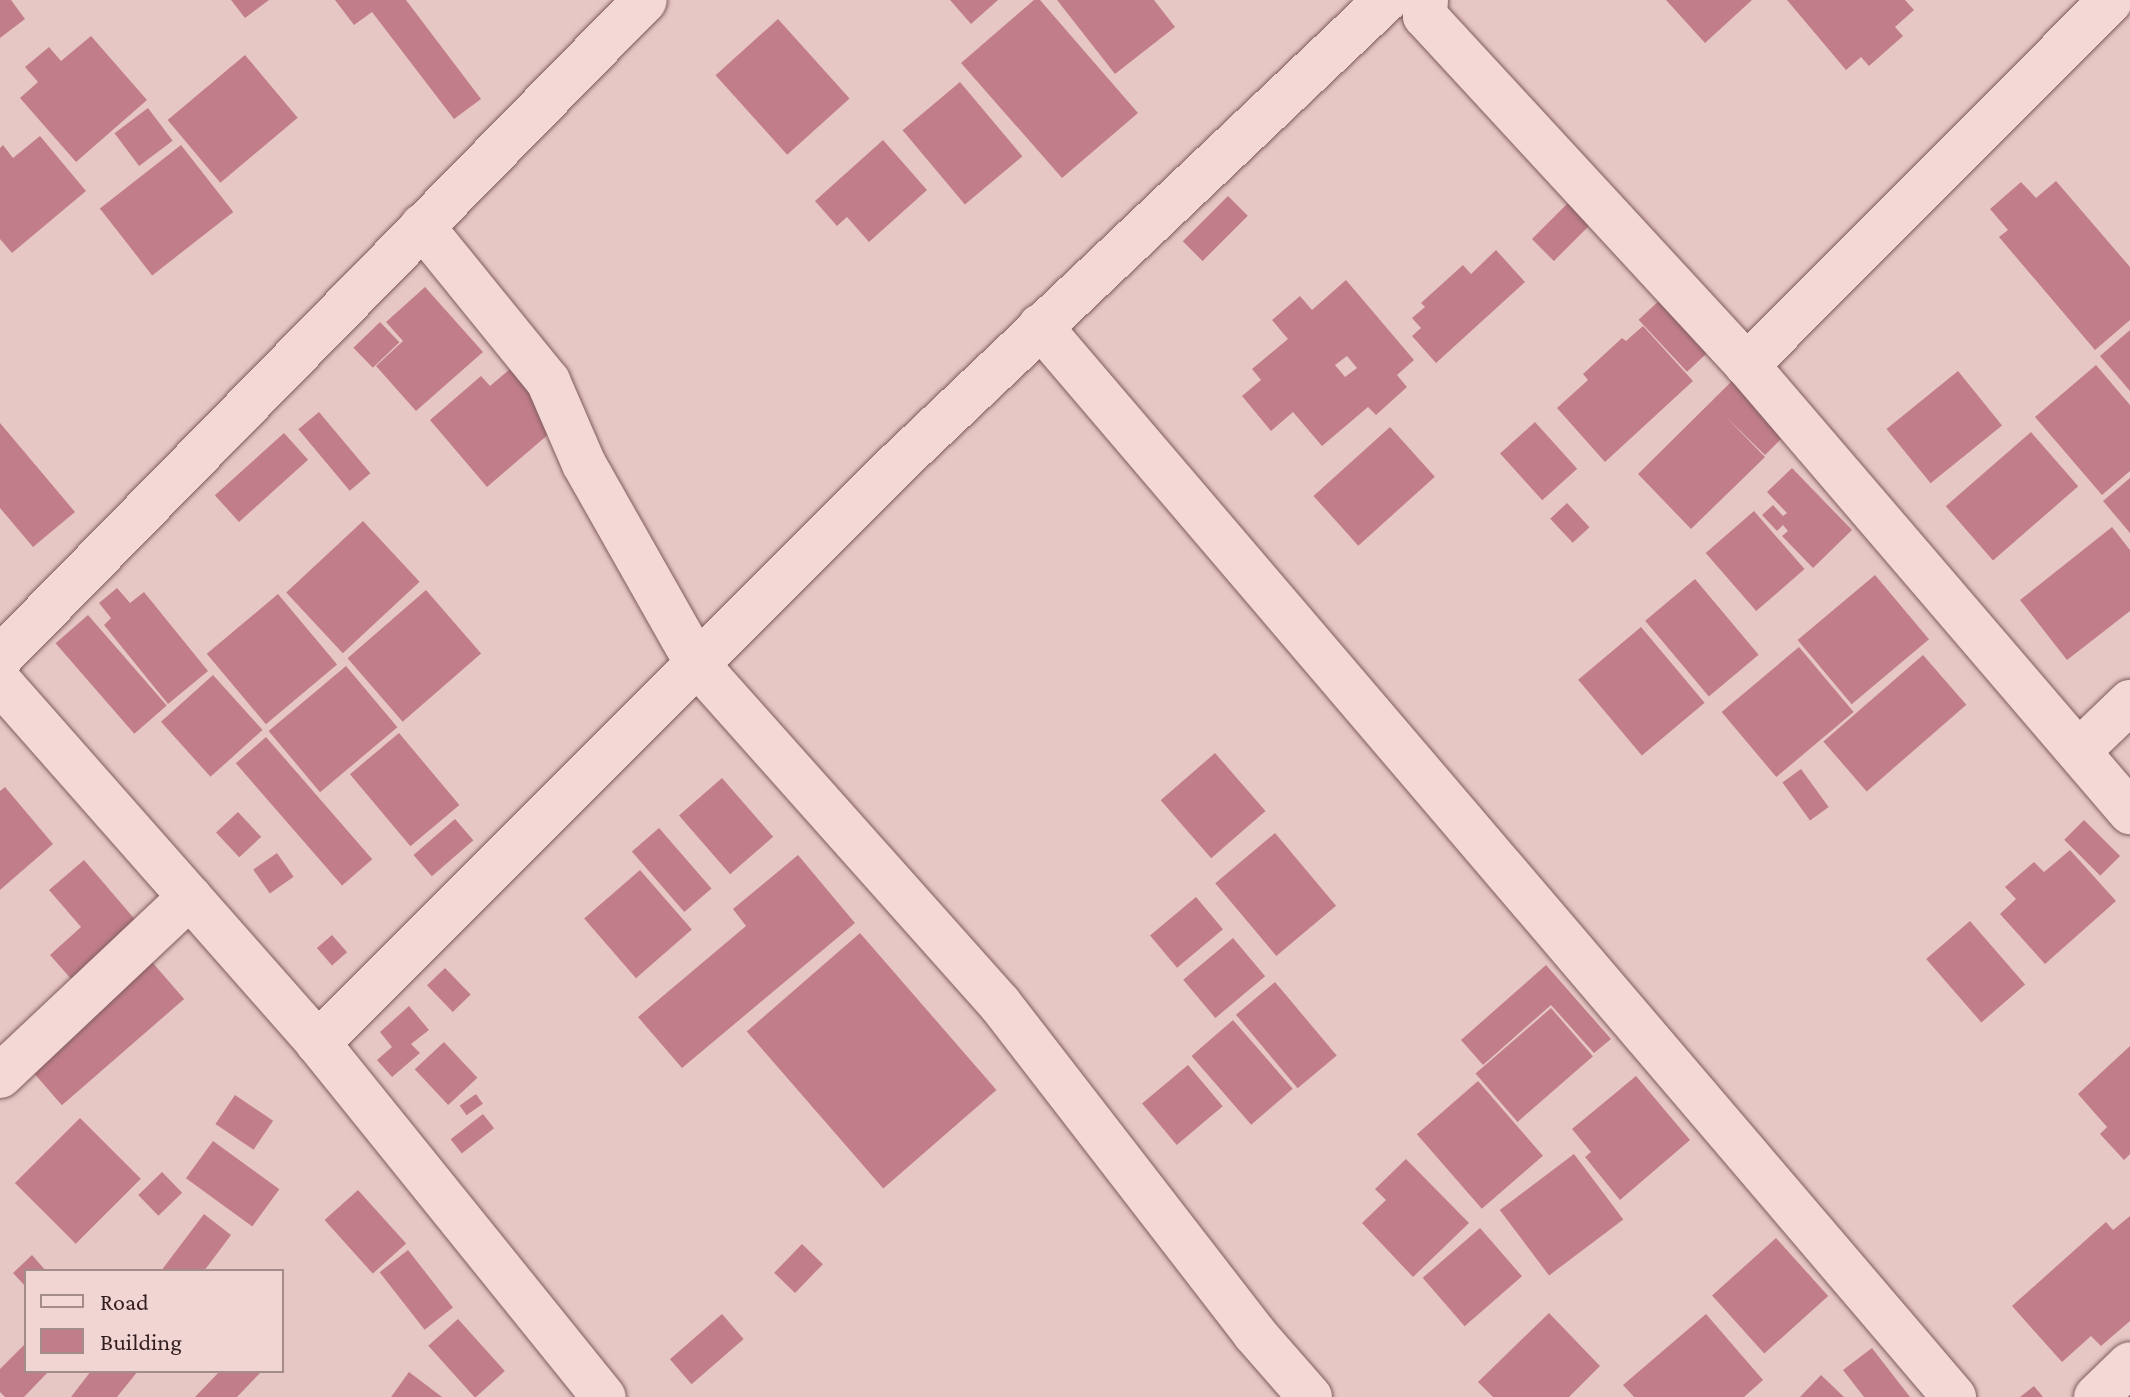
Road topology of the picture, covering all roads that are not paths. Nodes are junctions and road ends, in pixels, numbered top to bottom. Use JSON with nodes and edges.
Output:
{"nodes":[{"id":1,"x":645,"y":0,"type":"edge"},
{"id":2,"x":2111,"y":0,"type":"edge"},
{"id":3,"x":1398,"y":11,"type":"edge"},
{"id":4,"x":422,"y":226,"type":"junction"},
{"id":5,"x":1040,"y":326,"type":"junction"},
{"id":6,"x":1747,"y":365,"type":"junction"},
{"id":7,"x":0,"y":658,"type":"edge"},
{"id":8,"x":697,"y":664,"type":"junction"},
{"id":9,"x":0,"y":682,"type":"edge"},
{"id":10,"x":2130,"y":702,"type":"edge"},
{"id":11,"x":2079,"y":751,"type":"junction"},
{"id":12,"x":2130,"y":812,"type":"edge"},
{"id":13,"x":190,"y":897,"type":"junction"},
{"id":14,"x":318,"y":1043,"type":"junction"},
{"id":15,"x":0,"y":1076,"type":"edge"},
{"id":16,"x":2130,"y":1364,"type":"edge"},
{"id":17,"x":604,"y":1397,"type":"edge"},
{"id":18,"x":1310,"y":1397,"type":"edge"},
{"id":19,"x":1954,"y":1397,"type":"edge"},
{"id":20,"x":2096,"y":1397,"type":"edge"}],
"edges":[{"from":1,"to":4,"type":"street"},
{"from":2,"to":6,"type":"street"},
{"from":3,"to":5,"type":"street"},
{"from":3,"to":6,"type":"street"},
{"from":4,"to":7,"type":"street"},
{"from":4,"to":8,"type":"street"},
{"from":5,"to":8,"type":"street"},
{"from":5,"to":19,"type":"street"},
{"from":6,"to":11,"type":"street"},
{"from":8,"to":14,"type":"street"},
{"from":8,"to":18,"type":"street"},
{"from":9,"to":13,"type":"street"},
{"from":10,"to":11,"type":"street"},
{"from":11,"to":12,"type":"street"},
{"from":13,"to":14,"type":"street"},
{"from":13,"to":15,"type":"street"},
{"from":14,"to":17,"type":"street"},
{"from":16,"to":20,"type":"street"}]}
